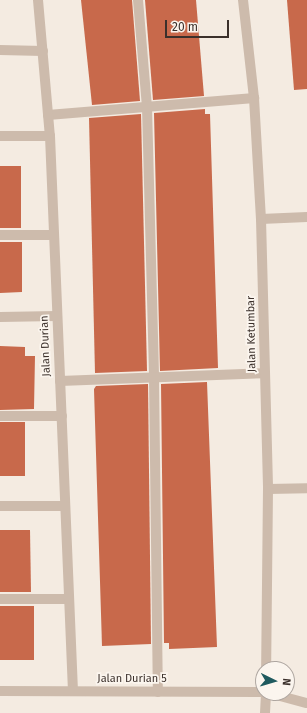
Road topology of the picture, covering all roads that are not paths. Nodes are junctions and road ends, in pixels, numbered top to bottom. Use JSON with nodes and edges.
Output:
{"nodes":[{"id":1,"x":38,"y":0,"type":"edge"},
{"id":2,"x":138,"y":0,"type":"edge"},
{"id":3,"x":243,"y":0,"type":"edge"},
{"id":4,"x":0,"y":50,"type":"edge"},
{"id":5,"x":43,"y":51,"type":"junction"},
{"id":6,"x":254,"y":98,"type":"junction"},
{"id":7,"x":147,"y":107,"type":"junction"},
{"id":8,"x":48,"y":115,"type":"junction"},
{"id":9,"x":0,"y":136,"type":"edge"},
{"id":10,"x":50,"y":136,"type":"junction"},
{"id":11,"x":307,"y":217,"type":"edge"},
{"id":12,"x":261,"y":220,"type":"junction"},
{"id":13,"x":0,"y":235,"type":"edge"},
{"id":14,"x":54,"y":235,"type":"junction"},
{"id":15,"x":57,"y":316,"type":"junction"},
{"id":16,"x":0,"y":317,"type":"edge"},
{"id":17,"x":265,"y":373,"type":"junction"},
{"id":18,"x":154,"y":377,"type":"junction"},
{"id":19,"x":60,"y":381,"type":"junction"},
{"id":20,"x":0,"y":416,"type":"edge"},
{"id":21,"x":62,"y":416,"type":"junction"},
{"id":22,"x":307,"y":488,"type":"edge"},
{"id":23,"x":268,"y":489,"type":"junction"},
{"id":24,"x":0,"y":506,"type":"edge"},
{"id":25,"x":65,"y":506,"type":"junction"},
{"id":26,"x":0,"y":600,"type":"edge"},
{"id":27,"x":69,"y":600,"type":"junction"},
{"id":28,"x":266,"y":661,"type":"edge"},
{"id":29,"x":0,"y":691,"type":"edge"},
{"id":30,"x":72,"y":691,"type":"junction"},
{"id":31,"x":158,"y":692,"type":"junction"},
{"id":32,"x":255,"y":693,"type":"edge"},
{"id":33,"x":295,"y":700,"type":"edge"},
{"id":34,"x":264,"y":701,"type":"edge"},
{"id":35,"x":307,"y":703,"type":"edge"},
{"id":36,"x":265,"y":713,"type":"edge"}],
"edges":[{"from":1,"to":5,"type":"street","name":"Jalan Durian"},
{"from":2,"to":7,"type":"street"},
{"from":3,"to":6,"type":"street","name":"Jalan Ketumbar"},
{"from":4,"to":5,"type":"street"},
{"from":5,"to":8,"type":"street","name":"Jalan Durian"},
{"from":6,"to":7,"type":"street"},
{"from":6,"to":12,"type":"street","name":"Jalan Ketumbar"},
{"from":7,"to":8,"type":"street"},
{"from":7,"to":18,"type":"street"},
{"from":8,"to":10,"type":"street","name":"Jalan Durian"},
{"from":9,"to":10,"type":"street"},
{"from":10,"to":14,"type":"street","name":"Jalan Durian"},
{"from":11,"to":12,"type":"street"},
{"from":12,"to":17,"type":"street","name":"Jalan Ketumbar"},
{"from":13,"to":14,"type":"street"},
{"from":14,"to":15,"type":"street","name":"Jalan Durian"},
{"from":15,"to":16,"type":"street"},
{"from":15,"to":19,"type":"street","name":"Jalan Durian"},
{"from":17,"to":18,"type":"street"},
{"from":17,"to":23,"type":"street","name":"Jalan Ketumbar"},
{"from":18,"to":19,"type":"street"},
{"from":18,"to":31,"type":"street"},
{"from":19,"to":21,"type":"street","name":"Jalan Durian"},
{"from":20,"to":21,"type":"street"},
{"from":21,"to":25,"type":"street","name":"Jalan Durian"},
{"from":22,"to":23,"type":"street"},
{"from":23,"to":28,"type":"street","name":"Jalan Ketumbar"},
{"from":24,"to":25,"type":"street"},
{"from":25,"to":27,"type":"street","name":"Jalan Durian"},
{"from":26,"to":27,"type":"street"},
{"from":27,"to":30,"type":"street","name":"Jalan Durian"},
{"from":29,"to":30,"type":"street","name":"Jalan Durian 5"},
{"from":30,"to":31,"type":"street","name":"Jalan Durian 5"},
{"from":31,"to":32,"type":"street","name":"Jalan Durian 5"},
{"from":33,"to":35,"type":"street"},
{"from":34,"to":36,"type":"street"}]}
